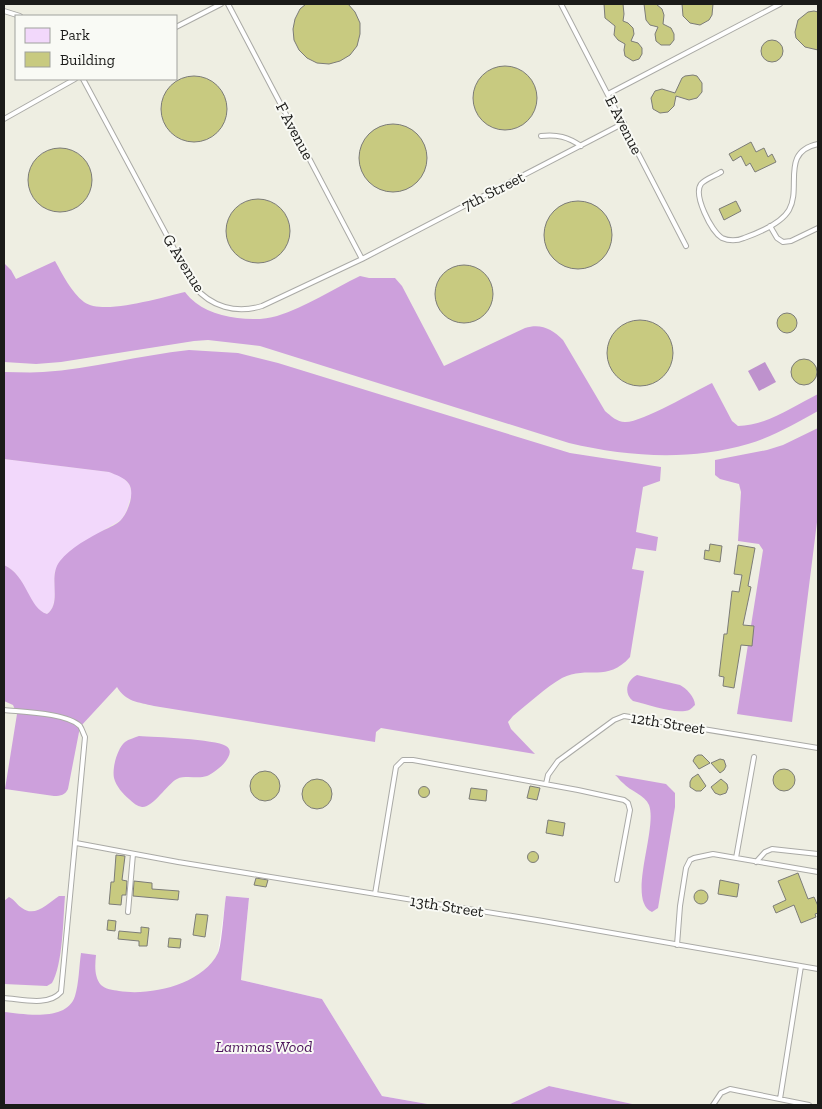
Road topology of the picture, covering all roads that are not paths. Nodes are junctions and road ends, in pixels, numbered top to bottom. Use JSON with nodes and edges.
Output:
{"nodes":[{"id":1,"x":222,"y":4,"type":"edge"},
{"id":2,"x":228,"y":4,"type":"edge"},
{"id":3,"x":561,"y":4,"type":"edge"},
{"id":4,"x":780,"y":4,"type":"edge"},
{"id":5,"x":4,"y":11,"type":"edge"},
{"id":6,"x":17,"y":15,"type":"edge"},
{"id":7,"x":178,"y":26,"type":"edge"},
{"id":8,"x":73,"y":80,"type":"edge"},
{"id":9,"x":84,"y":80,"type":"edge"},
{"id":10,"x":608,"y":94,"type":"junction"},
{"id":11,"x":4,"y":119,"type":"edge"},
{"id":12,"x":624,"y":124,"type":"junction"},
{"id":13,"x":541,"y":136,"type":"dead end"},
{"id":14,"x":818,"y":144,"type":"edge"},
{"id":15,"x":581,"y":146,"type":"junction"},
{"id":16,"x":721,"y":172,"type":"dead end"},
{"id":17,"x":770,"y":226,"type":"junction"},
{"id":18,"x":818,"y":228,"type":"edge"},
{"id":19,"x":686,"y":246,"type":"dead end"},
{"id":20,"x":362,"y":259,"type":"junction"},
{"id":21,"x":4,"y":710,"type":"edge"},
{"id":22,"x":818,"y":748,"type":"edge"},
{"id":23,"x":754,"y":757,"type":"dead end"},
{"id":24,"x":546,"y":784,"type":"junction"},
{"id":25,"x":76,"y":843,"type":"junction"},
{"id":26,"x":133,"y":854,"type":"junction"},
{"id":27,"x":818,"y":854,"type":"edge"},
{"id":28,"x":736,"y":858,"type":"junction"},
{"id":29,"x":756,"y":862,"type":"junction"},
{"id":30,"x":818,"y":872,"type":"edge"},
{"id":31,"x":618,"y":880,"type":"dead end"},
{"id":32,"x":375,"y":894,"type":"junction"},
{"id":33,"x":128,"y":912,"type":"dead end"},
{"id":34,"x":677,"y":946,"type":"junction"},
{"id":35,"x":802,"y":966,"type":"junction"},
{"id":36,"x":818,"y":969,"type":"edge"},
{"id":37,"x":4,"y":998,"type":"edge"},
{"id":38,"x":780,"y":1100,"type":"junction"},
{"id":39,"x":713,"y":1105,"type":"edge"},
{"id":40,"x":809,"y":1105,"type":"edge"}],
"edges":[{"from":1,"to":7,"type":"lane"},
{"from":2,"to":20,"type":"lane","name":"F Avenue"},
{"from":3,"to":10,"type":"lane","name":"E Avenue"},
{"from":4,"to":10,"type":"lane"},
{"from":5,"to":6,"type":"lane"},
{"from":8,"to":11,"type":"lane"},
{"from":9,"to":20,"type":"lane","name":"G Avenue"},
{"from":10,"to":12,"type":"lane","name":"E Avenue"},
{"from":12,"to":15,"type":"lane","name":"7th Street"},
{"from":12,"to":19,"type":"lane","name":"E Avenue"},
{"from":13,"to":15,"type":"lane"},
{"from":14,"to":17,"type":"lane"},
{"from":15,"to":20,"type":"lane","name":"7th Street"},
{"from":16,"to":17,"type":"lane"},
{"from":17,"to":18,"type":"lane"},
{"from":21,"to":25,"type":"lane"},
{"from":22,"to":24,"type":"lane","name":"12th Street"},
{"from":23,"to":28,"type":"lane"},
{"from":24,"to":31,"type":"lane"},
{"from":24,"to":32,"type":"lane"},
{"from":25,"to":26,"type":"lane","name":"13th Street"},
{"from":25,"to":37,"type":"lane"},
{"from":26,"to":32,"type":"lane","name":"13th Street"},
{"from":26,"to":33,"type":"lane"},
{"from":27,"to":29,"type":"lane"},
{"from":28,"to":29,"type":"lane"},
{"from":28,"to":34,"type":"lane"},
{"from":29,"to":30,"type":"lane"},
{"from":32,"to":34,"type":"lane","name":"13th Street"},
{"from":34,"to":35,"type":"lane","name":"13th Street"},
{"from":35,"to":36,"type":"lane","name":"13th Street"},
{"from":35,"to":38,"type":"lane"},
{"from":38,"to":39,"type":"lane"},
{"from":38,"to":40,"type":"lane"}]}
